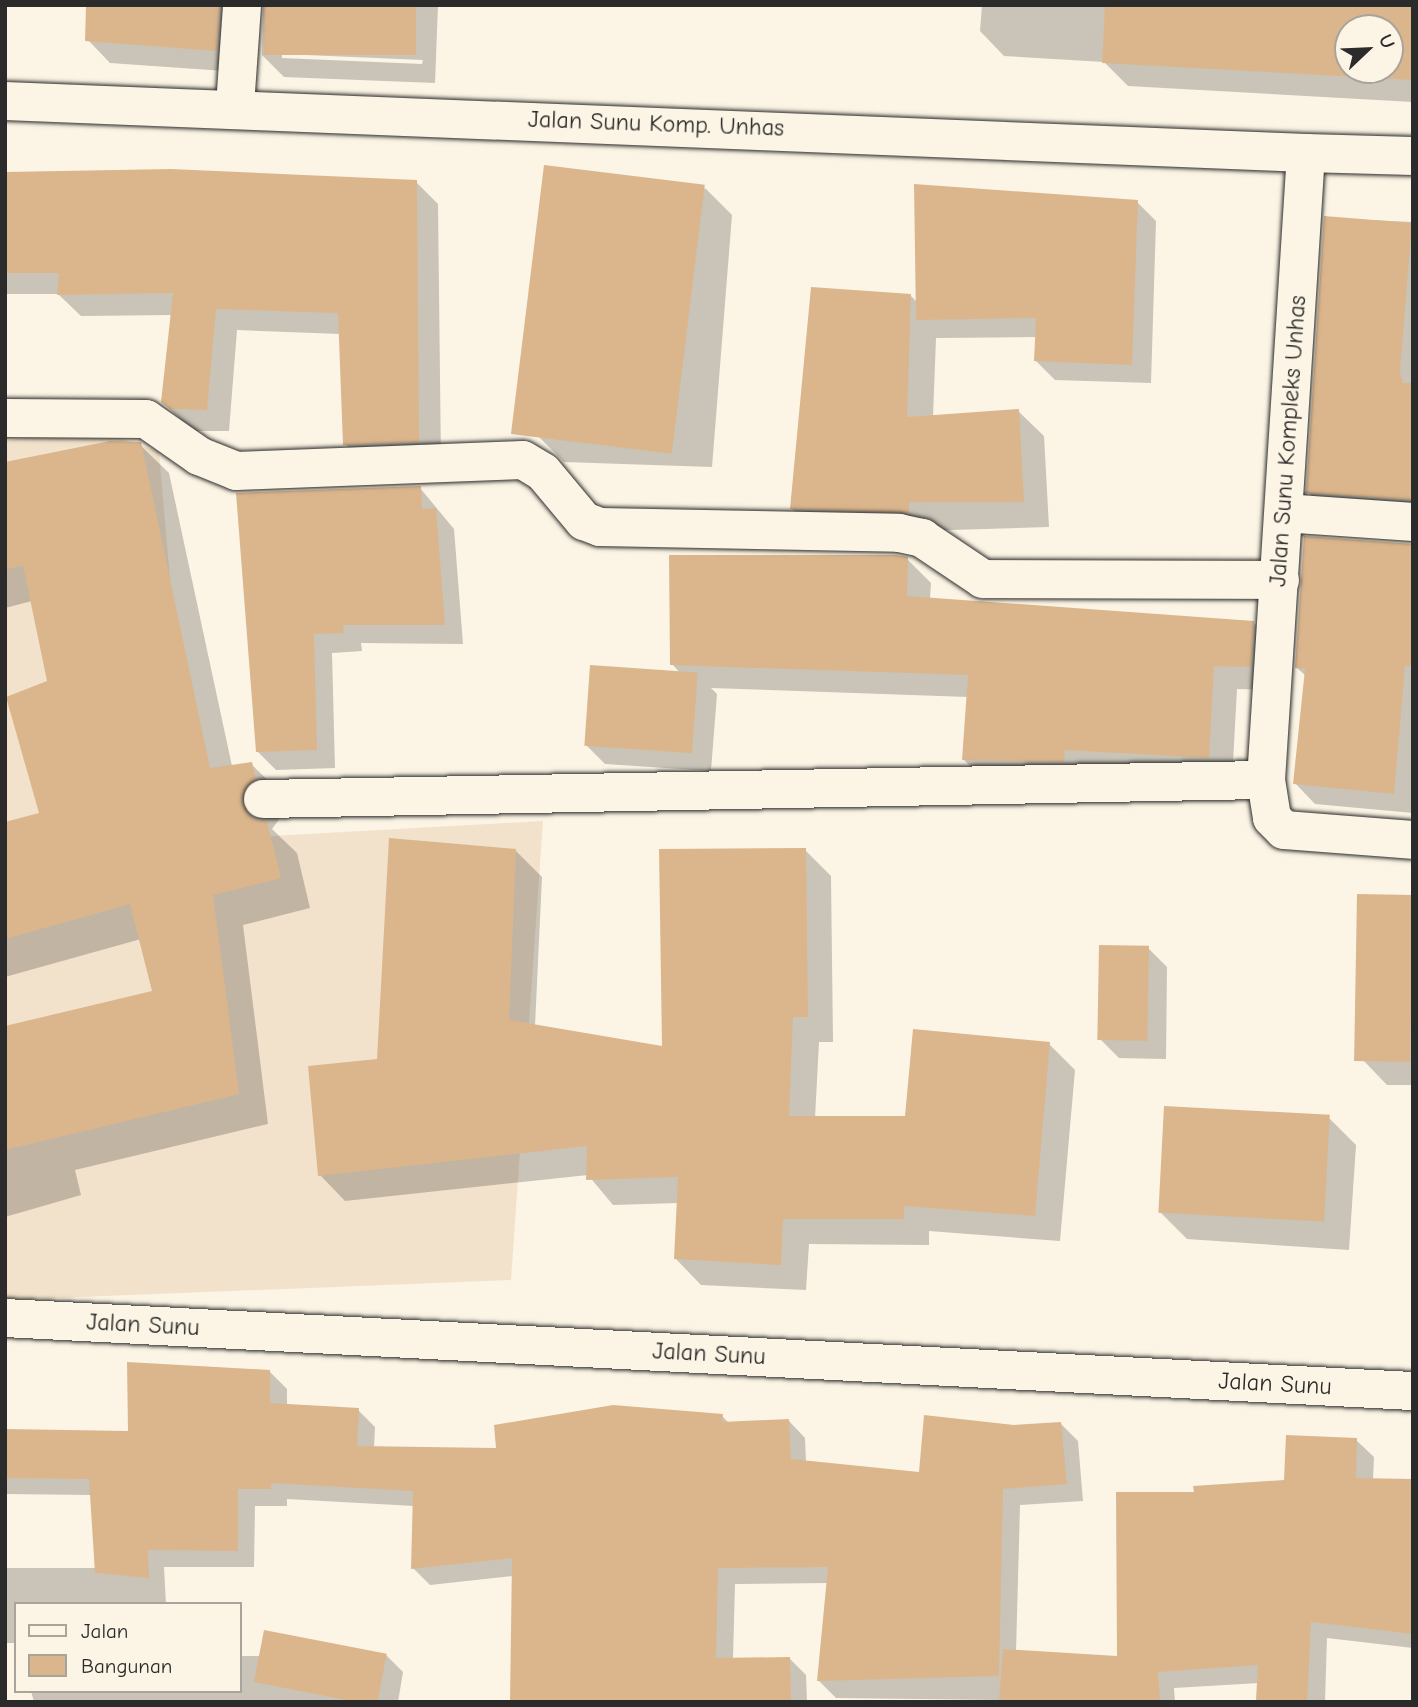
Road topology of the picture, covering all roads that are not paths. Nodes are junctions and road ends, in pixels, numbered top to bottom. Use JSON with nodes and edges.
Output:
{"nodes":[{"id":1,"x":242,"y":5,"type":"edge"},
{"id":2,"x":5,"y":101,"type":"edge"},
{"id":3,"x":235,"y":106,"type":"junction"},
{"id":4,"x":1306,"y":153,"type":"junction"},
{"id":5,"x":1413,"y":156,"type":"edge"},
{"id":6,"x":5,"y":418,"type":"edge"},
{"id":7,"x":1284,"y":513,"type":"junction"},
{"id":8,"x":1413,"y":522,"type":"edge"},
{"id":9,"x":1280,"y":580,"type":"junction"},
{"id":10,"x":1266,"y":780,"type":"junction"},
{"id":11,"x":263,"y":799,"type":"dead end"},
{"id":12,"x":1413,"y":840,"type":"edge"},
{"id":13,"x":5,"y":1318,"type":"edge"},
{"id":14,"x":1413,"y":1391,"type":"edge"}],
"edges":[{"from":1,"to":3,"type":"street"},
{"from":2,"to":3,"type":"street","name":"Jalan Sunu Komp. Unhas"},
{"from":3,"to":4,"type":"street","name":"Jalan Sunu Komp. Unhas"},
{"from":4,"to":5,"type":"street"},
{"from":4,"to":7,"type":"street","name":"Jalan Sunu Kompleks Unhas"},
{"from":6,"to":9,"type":"street"},
{"from":7,"to":8,"type":"street"},
{"from":7,"to":9,"type":"street","name":"Jalan Sunu Kompleks Unhas"},
{"from":9,"to":10,"type":"street","name":"Jalan Sunu Kompleks Unhas"},
{"from":10,"to":11,"type":"street"},
{"from":10,"to":12,"type":"street","name":"Jalan Sunu Kompleks Unhas"},
{"from":13,"to":14,"type":"street","name":"Jalan Sunu"}]}
